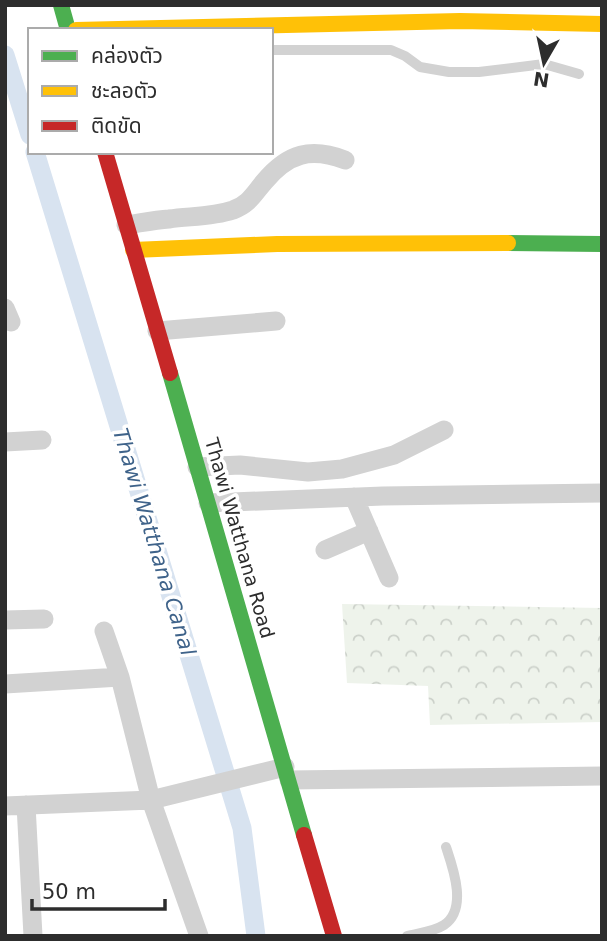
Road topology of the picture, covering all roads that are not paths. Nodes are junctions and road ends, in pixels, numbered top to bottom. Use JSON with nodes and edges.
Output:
{"nodes":[{"id":1,"x":61,"y":5,"type":"edge"},
{"id":2,"x":602,"y":24,"type":"edge"},
{"id":3,"x":67,"y":28,"type":"edge"},
{"id":4,"x":123,"y":28,"type":"edge"},
{"id":5,"x":273,"y":50,"type":"edge"},
{"id":6,"x":579,"y":74,"type":"dead end"},
{"id":7,"x":105,"y":154,"type":"edge"},
{"id":8,"x":345,"y":160,"type":"dead end"},
{"id":9,"x":126,"y":225,"type":"junction"},
{"id":10,"x":602,"y":244,"type":"edge"},
{"id":11,"x":133,"y":250,"type":"junction"},
{"id":12,"x":276,"y":321,"type":"dead end"},
{"id":13,"x":157,"y":331,"type":"junction"},
{"id":14,"x":444,"y":430,"type":"dead end"},
{"id":15,"x":42,"y":440,"type":"dead end"},
{"id":16,"x":5,"y":442,"type":"edge"},
{"id":17,"x":197,"y":467,"type":"junction"},
{"id":18,"x":602,"y":493,"type":"edge"},
{"id":19,"x":354,"y":497,"type":"junction"},
{"id":20,"x":208,"y":503,"type":"junction"},
{"id":21,"x":369,"y":531,"type":"junction"},
{"id":22,"x":325,"y":551,"type":"dead end"},
{"id":23,"x":389,"y":578,"type":"dead end"},
{"id":24,"x":44,"y":619,"type":"dead end"},
{"id":25,"x":5,"y":620,"type":"edge"},
{"id":26,"x":104,"y":631,"type":"dead end"},
{"id":27,"x":120,"y":677,"type":"junction"},
{"id":28,"x":5,"y":684,"type":"edge"},
{"id":29,"x":287,"y":773,"type":"junction"},
{"id":30,"x":602,"y":776,"type":"edge"},
{"id":31,"x":150,"y":800,"type":"junction"},
{"id":32,"x":26,"y":805,"type":"junction"},
{"id":33,"x":5,"y":806,"type":"edge"},
{"id":34,"x":446,"y":847,"type":"dead end"},
{"id":35,"x":33,"y":936,"type":"edge"},
{"id":36,"x":199,"y":936,"type":"edge"},
{"id":37,"x":334,"y":936,"type":"edge"},
{"id":38,"x":407,"y":936,"type":"edge"}],
"edges":[{"from":1,"to":3,"type":"street"},
{"from":2,"to":4,"type":"street"},
{"from":5,"to":6,"type":"lane"},
{"from":7,"to":9,"type":"street","name":"Thawi Watthana Road"},
{"from":8,"to":9,"type":"street"},
{"from":9,"to":11,"type":"street","name":"Thawi Watthana Road"},
{"from":10,"to":11,"type":"street"},
{"from":11,"to":13,"type":"street","name":"Thawi Watthana Road"},
{"from":12,"to":13,"type":"street"},
{"from":13,"to":17,"type":"street","name":"Thawi Watthana Road"},
{"from":14,"to":17,"type":"street"},
{"from":15,"to":16,"type":"street"},
{"from":17,"to":20,"type":"street","name":"Thawi Watthana Road"},
{"from":18,"to":19,"type":"street"},
{"from":19,"to":20,"type":"street"},
{"from":19,"to":21,"type":"street"},
{"from":20,"to":29,"type":"street","name":"Thawi Watthana Road"},
{"from":21,"to":22,"type":"street"},
{"from":21,"to":23,"type":"street"},
{"from":24,"to":25,"type":"street"},
{"from":26,"to":27,"type":"street"},
{"from":27,"to":28,"type":"street"},
{"from":27,"to":31,"type":"street"},
{"from":29,"to":30,"type":"street"},
{"from":29,"to":31,"type":"street"},
{"from":29,"to":37,"type":"street","name":"Thawi Watthana Road"},
{"from":31,"to":32,"type":"street"},
{"from":31,"to":36,"type":"street"},
{"from":32,"to":33,"type":"street"},
{"from":32,"to":35,"type":"street"},
{"from":34,"to":38,"type":"lane"}]}
